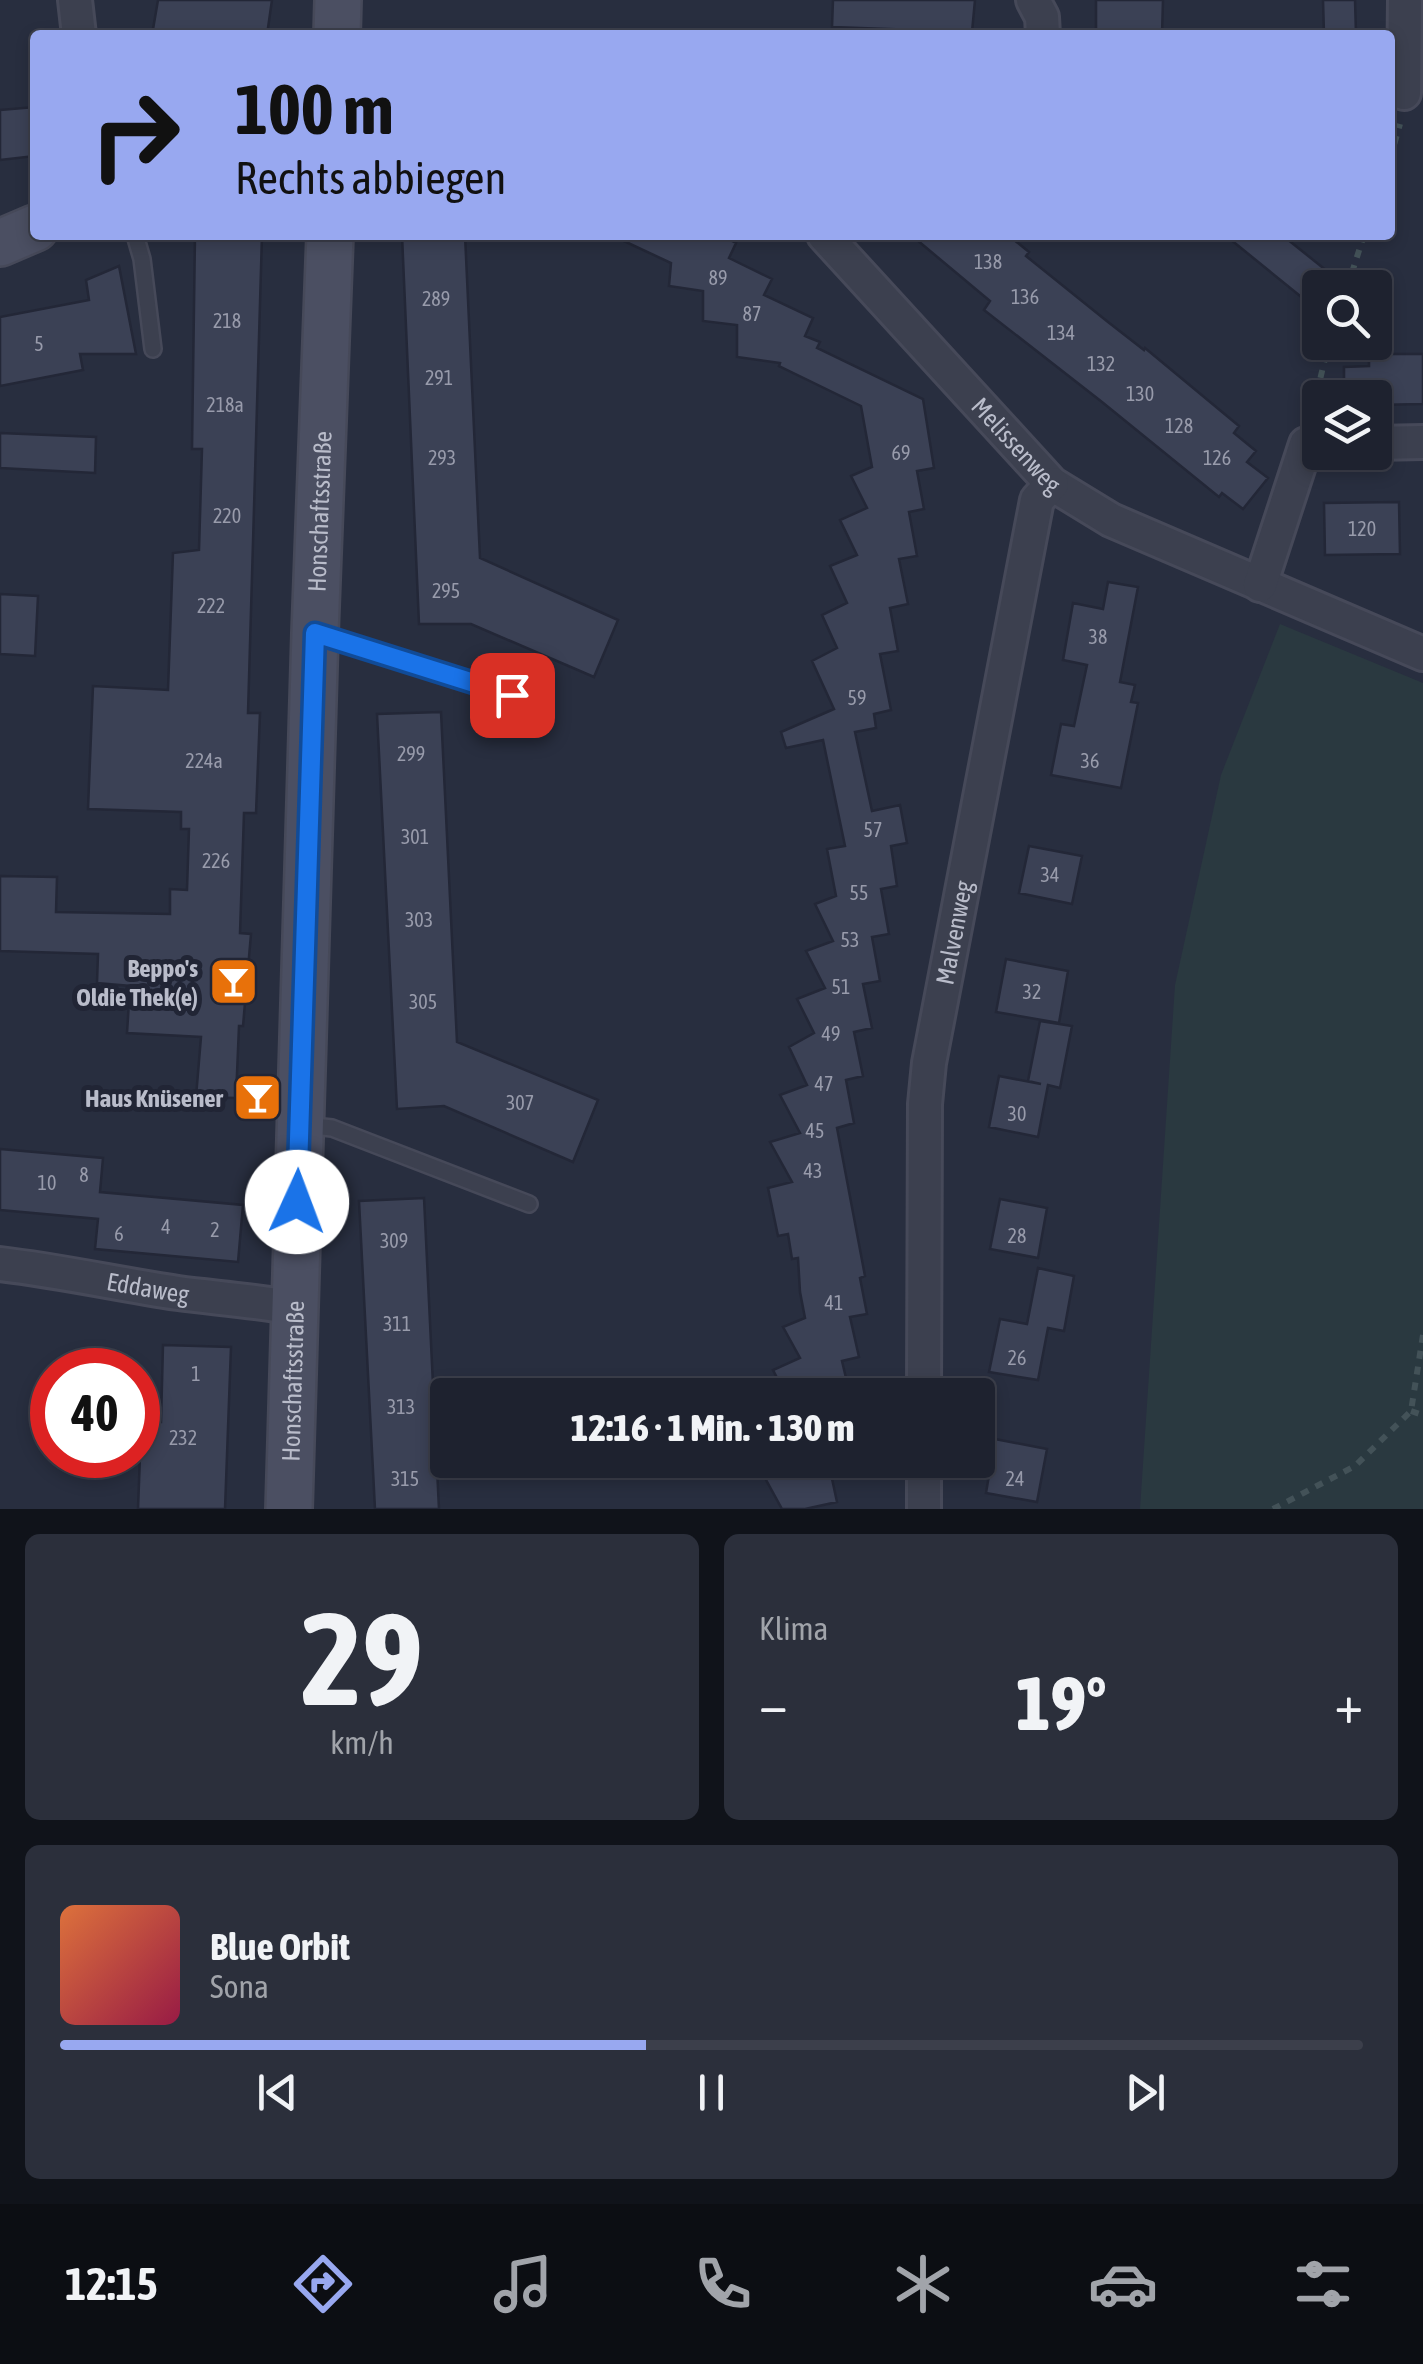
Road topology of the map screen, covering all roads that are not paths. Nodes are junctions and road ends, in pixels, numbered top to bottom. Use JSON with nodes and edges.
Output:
{"nodes":[{"id":1,"x":74,"y":0,"type":"edge"},
{"id":2,"x":338,"y":0,"type":"edge"},
{"id":3,"x":1033,"y":0,"type":"edge"},
{"id":4,"x":1404,"y":0,"type":"edge"},
{"id":5,"x":78,"y":30,"type":"edge"},
{"id":6,"x":337,"y":30,"type":"edge"},
{"id":7,"x":1043,"y":30,"type":"edge"},
{"id":8,"x":1406,"y":93,"type":"edge"},
{"id":9,"x":30,"y":230,"type":"edge"},
{"id":10,"x":137,"y":240,"type":"edge"},
{"id":11,"x":330,"y":240,"type":"edge"},
{"id":12,"x":829,"y":240,"type":"edge"},
{"id":13,"x":0,"y":243,"type":"edge"},
{"id":14,"x":153,"y":349,"type":"dead end"},
{"id":15,"x":1423,"y":442,"type":"edge"},
{"id":16,"x":1392,"y":443,"type":"edge"},
{"id":17,"x":1303,"y":470,"type":"edge"},
{"id":18,"x":1052,"y":484,"type":"junction"},
{"id":19,"x":1260,"y":585,"type":"junction"},
{"id":20,"x":315,"y":633,"type":"junction"},
{"id":21,"x":1423,"y":654,"type":"edge"},
{"id":22,"x":544,"y":705,"type":"dead end"},
{"id":23,"x":300,"y":1124,"type":"junction"},
{"id":24,"x":530,"y":1204,"type":"dead end"},
{"id":25,"x":0,"y":1264,"type":"edge"},
{"id":26,"x":295,"y":1308,"type":"junction"},
{"id":27,"x":924,"y":1378,"type":"edge"},
{"id":28,"x":924,"y":1478,"type":"edge"},
{"id":29,"x":290,"y":1509,"type":"edge"},
{"id":30,"x":924,"y":1509,"type":"edge"}],
"edges":[{"from":1,"to":5,"type":"street"},
{"from":2,"to":6,"type":"street"},
{"from":3,"to":7,"type":"street"},
{"from":4,"to":8,"type":"street"},
{"from":9,"to":13,"type":"street"},
{"from":10,"to":14,"type":"lane"},
{"from":11,"to":20,"type":"street","name":"Honschaftsstraße"},
{"from":12,"to":18,"type":"street","name":"Melissenweg"},
{"from":15,"to":16,"type":"street"},
{"from":17,"to":19,"type":"street"},
{"from":18,"to":19,"type":"street","name":"Melissenweg"},
{"from":18,"to":27,"type":"street","name":"Malvenweg"},
{"from":19,"to":21,"type":"street","name":"Melissenweg"},
{"from":20,"to":22,"type":"lane"},
{"from":20,"to":23,"type":"street","name":"Honschaftsstraße"},
{"from":23,"to":24,"type":"lane"},
{"from":23,"to":26,"type":"street","name":"Honschaftsstraße"},
{"from":25,"to":26,"type":"street","name":"Eddaweg"},
{"from":26,"to":29,"type":"street","name":"Honschaftsstraße"},
{"from":28,"to":30,"type":"street"}]}
